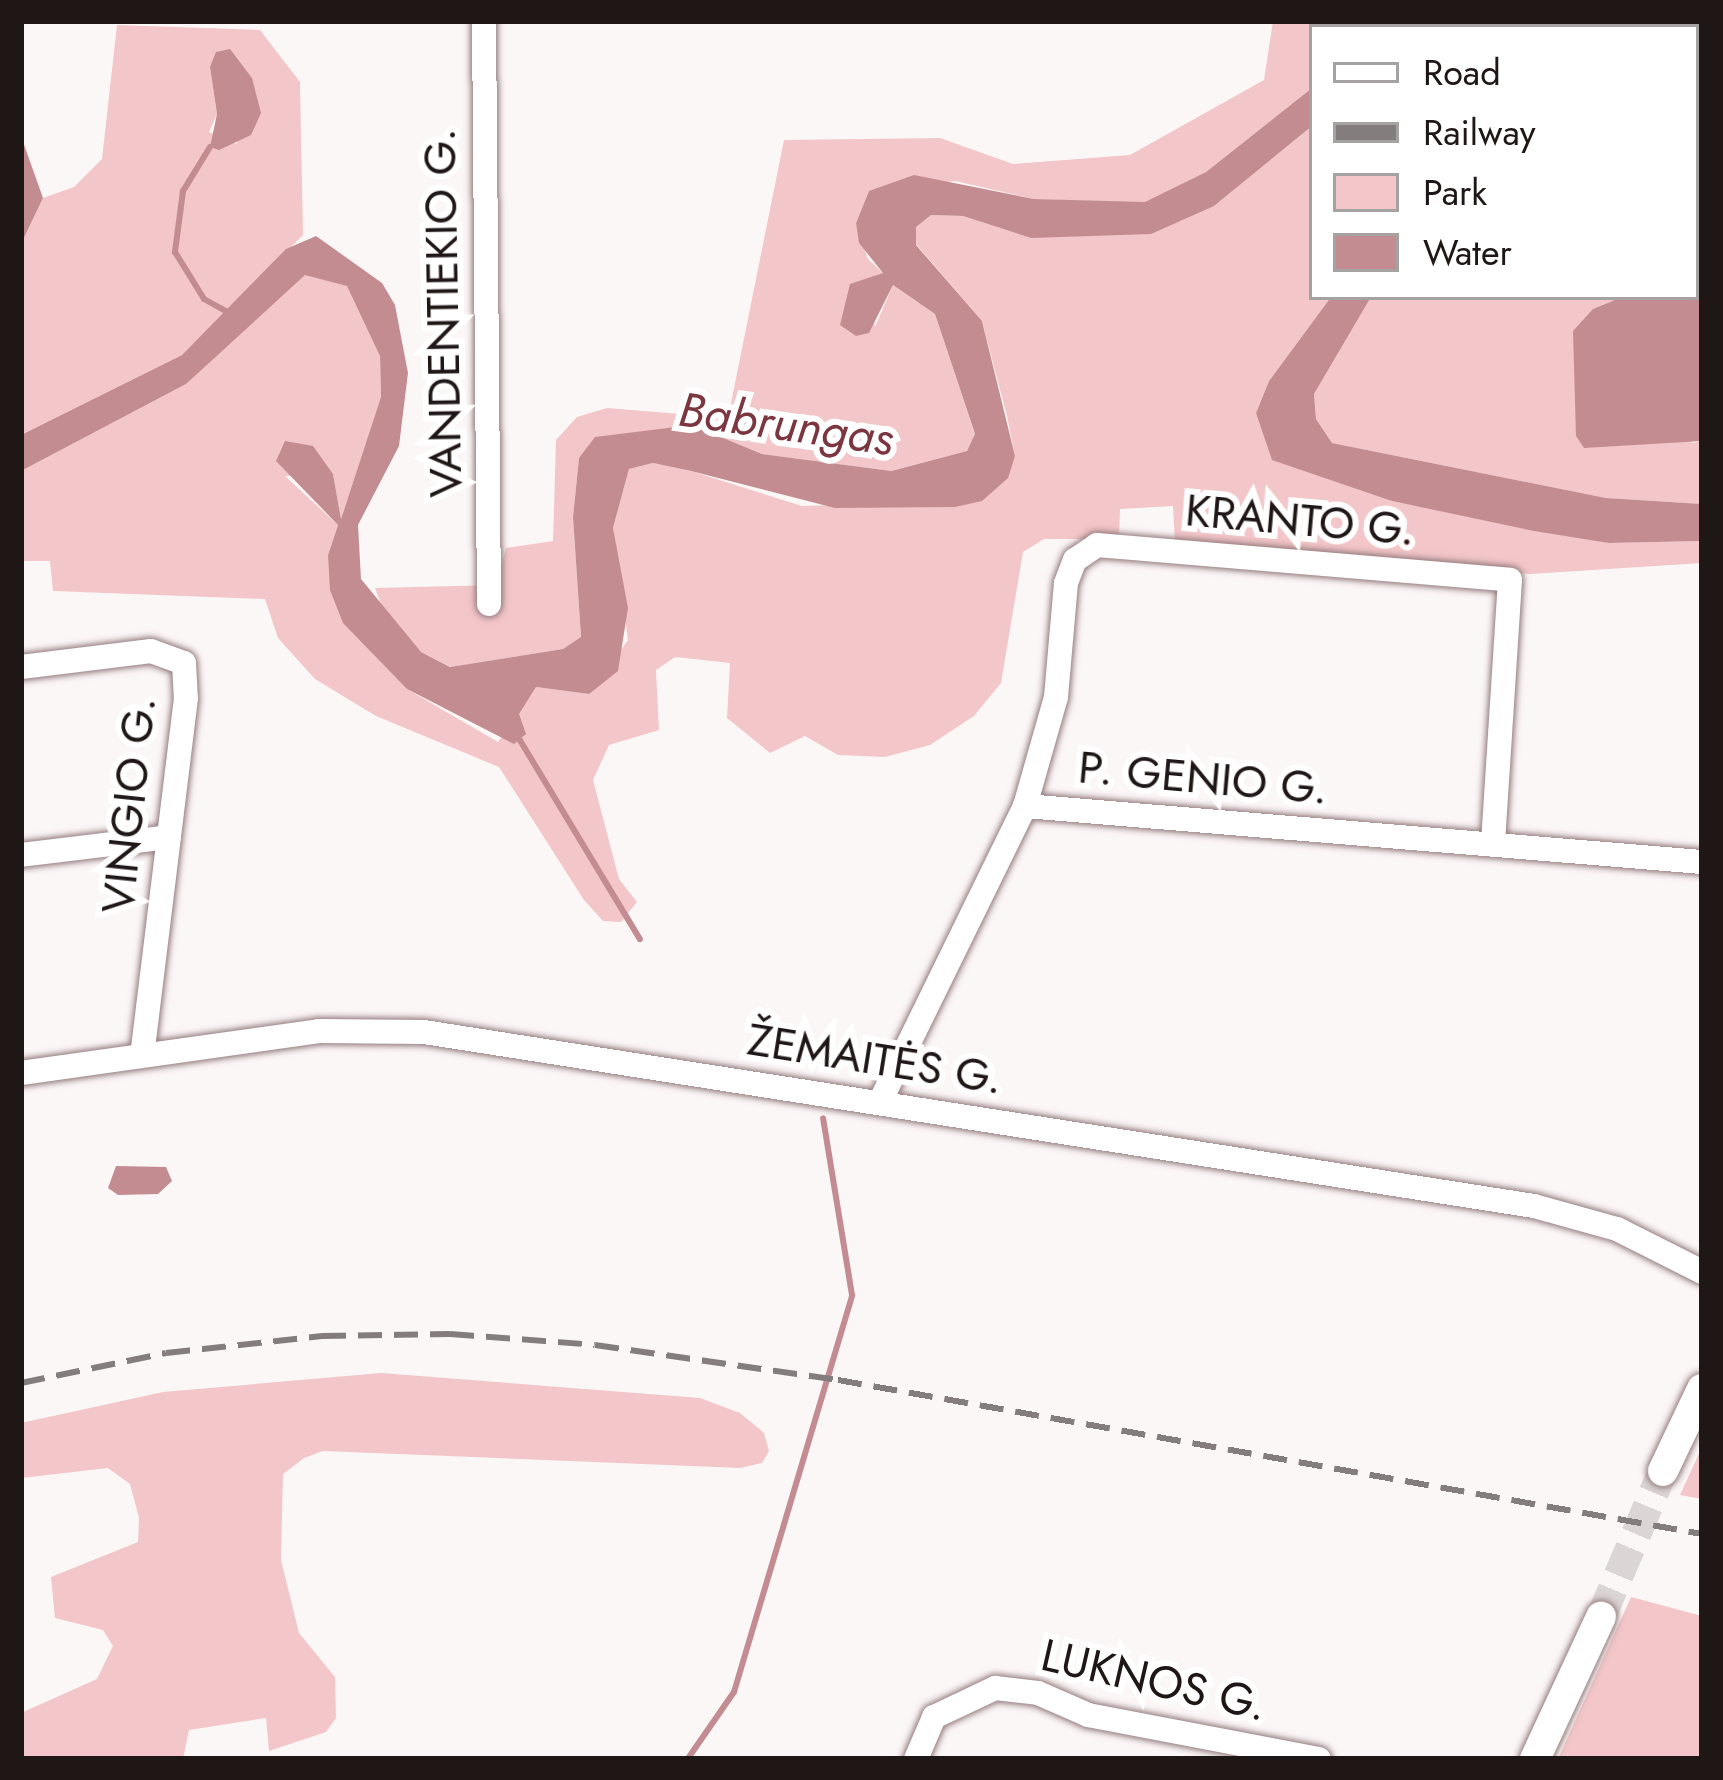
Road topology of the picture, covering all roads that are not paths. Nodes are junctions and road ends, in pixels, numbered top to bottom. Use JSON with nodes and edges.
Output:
{"nodes":[{"id":1,"x":484,"y":21,"type":"edge"},
{"id":2,"x":1670,"y":21,"type":"edge"},
{"id":3,"x":1614,"y":23,"type":"edge"},
{"id":4,"x":489,"y":604,"type":"dead end"},
{"id":5,"x":21,"y":667,"type":"edge"},
{"id":6,"x":1024,"y":806,"type":"junction"},
{"id":7,"x":169,"y":837,"type":"junction"},
{"id":8,"x":1493,"y":844,"type":"junction"},
{"id":9,"x":21,"y":855,"type":"edge"},
{"id":10,"x":1702,"y":862,"type":"edge"},
{"id":11,"x":143,"y":1050,"type":"junction"},
{"id":12,"x":21,"y":1073,"type":"edge"},
{"id":13,"x":880,"y":1102,"type":"junction"},
{"id":14,"x":1702,"y":1272,"type":"edge"},
{"id":15,"x":1702,"y":1389,"type":"edge"},
{"id":16,"x":1663,"y":1471,"type":"tunnel mouth"},
{"id":17,"x":1601,"y":1617,"type":"tunnel mouth"},
{"id":18,"x":917,"y":1750,"type":"edge"},
{"id":19,"x":1319,"y":1759,"type":"edge"},
{"id":20,"x":1535,"y":1759,"type":"edge"}],
"edges":[{"from":1,"to":4,"type":"street","name":"VANDENTIEKIO G."},
{"from":2,"to":3,"type":"street"},
{"from":5,"to":7,"type":"street","name":"VINGIO G."},
{"from":6,"to":8,"type":"street","name":"P. GENIO G."},
{"from":6,"to":8,"type":"street","name":"KRANTO G."},
{"from":6,"to":13,"type":"street","name":"P. GENIO G."},
{"from":7,"to":9,"type":"street"},
{"from":7,"to":11,"type":"street","name":"VINGIO G."},
{"from":8,"to":10,"type":"street","name":"P. GENIO G."},
{"from":11,"to":12,"type":"street","name":"ŽEMAITĖS G."},
{"from":11,"to":13,"type":"street","name":"ŽEMAITĖS G."},
{"from":13,"to":14,"type":"street","name":"ŽEMAITĖS G."},
{"from":15,"to":16,"type":"main road"},
{"from":17,"to":20,"type":"main road"},
{"from":18,"to":19,"type":"street","name":"LUKNOS G."}]}
